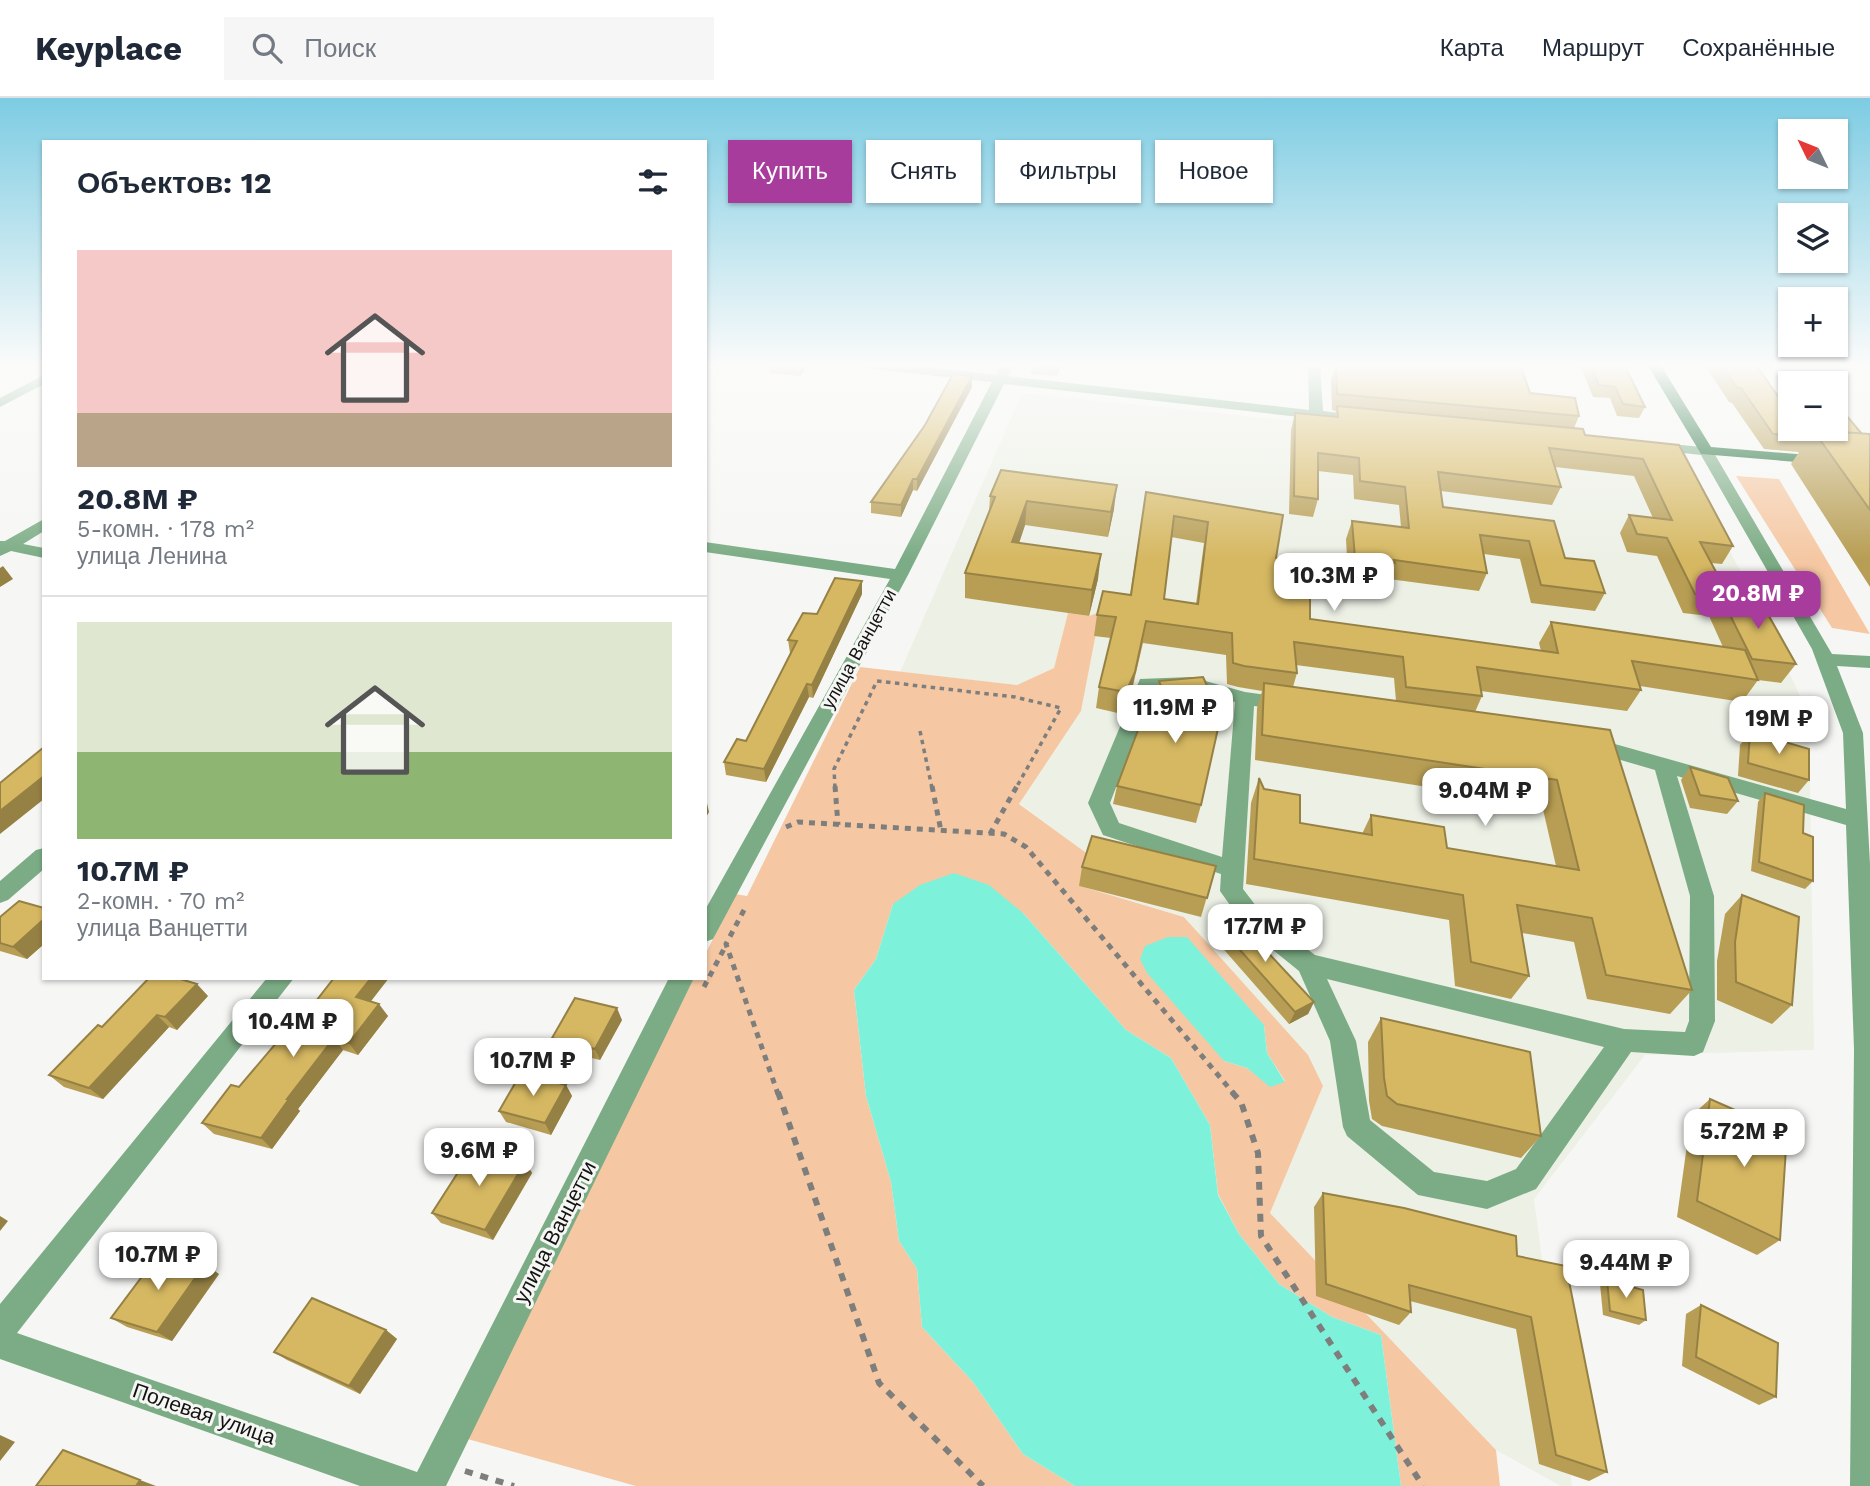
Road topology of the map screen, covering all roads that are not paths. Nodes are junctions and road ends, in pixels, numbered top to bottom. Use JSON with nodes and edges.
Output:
{"nodes":[{"id":1,"x":975,"y":429,"type":"edge"},
{"id":2,"x":1692,"y":429,"type":"edge"},
{"id":3,"x":1637,"y":445,"type":"edge"},
{"id":4,"x":1706,"y":451,"type":"junction"},
{"id":5,"x":1870,"y":464,"type":"edge"},
{"id":6,"x":42,"y":525,"type":"edge"},
{"id":7,"x":3,"y":547,"type":"edge"},
{"id":8,"x":707,"y":547,"type":"edge"},
{"id":9,"x":42,"y":554,"type":"edge"},
{"id":10,"x":900,"y":575,"type":"junction"},
{"id":11,"x":1825,"y":659,"type":"junction"},
{"id":12,"x":1870,"y":662,"type":"edge"},
{"id":13,"x":1245,"y":698,"type":"junction"},
{"id":14,"x":1312,"y":707,"type":"edge"},
{"id":15,"x":1861,"y":735,"type":"edge"},
{"id":16,"x":1569,"y":740,"type":"edge"},
{"id":17,"x":1663,"y":763,"type":"junction"},
{"id":18,"x":1857,"y":820,"type":"junction"},
{"id":19,"x":42,"y":858,"type":"edge"},
{"id":20,"x":1232,"y":869,"type":"junction"},
{"id":21,"x":716,"y":888,"type":"edge"},
{"id":22,"x":0,"y":894,"type":"edge"},
{"id":23,"x":707,"y":924,"type":"edge"},
{"id":24,"x":1308,"y":964,"type":"junction"},
{"id":25,"x":280,"y":980,"type":"edge"},
{"id":26,"x":681,"y":980,"type":"edge"},
{"id":27,"x":1624,"y":1040,"type":"junction"},
{"id":28,"x":1868,"y":1049,"type":"edge"},
{"id":29,"x":0,"y":1329,"type":"edge"},
{"id":30,"x":0,"y":1343,"type":"edge"},
{"id":31,"x":409,"y":1486,"type":"edge"},
{"id":32,"x":428,"y":1486,"type":"edge"},
{"id":33,"x":1867,"y":1486,"type":"edge"}],
"edges":[{"from":1,"to":10,"type":"street","name":"улица Ванцетти"},
{"from":2,"to":4,"type":"main road"},
{"from":3,"to":4,"type":"street"},
{"from":4,"to":5,"type":"main road"},
{"from":4,"to":11,"type":"street"},
{"from":6,"to":7,"type":"street"},
{"from":7,"to":9,"type":"street"},
{"from":8,"to":10,"type":"street"},
{"from":10,"to":21,"type":"street","name":"улица Ванцетти"},
{"from":11,"to":12,"type":"street"},
{"from":11,"to":15,"type":"street"},
{"from":13,"to":14,"type":"street"},
{"from":13,"to":20,"type":"street"},
{"from":13,"to":20,"type":"street"},
{"from":15,"to":18,"type":"street"},
{"from":16,"to":17,"type":"street"},
{"from":17,"to":18,"type":"street"},
{"from":17,"to":27,"type":"street"},
{"from":18,"to":28,"type":"street"},
{"from":19,"to":22,"type":"street"},
{"from":20,"to":24,"type":"street"},
{"from":21,"to":23,"type":"street","name":"улица Ванцетти"},
{"from":24,"to":27,"type":"street"},
{"from":24,"to":27,"type":"street"},
{"from":25,"to":29,"type":"street"},
{"from":26,"to":32,"type":"street","name":"улица Ванцетти"},
{"from":28,"to":33,"type":"street"},
{"from":30,"to":31,"type":"street","name":"Полевая улица"}]}
